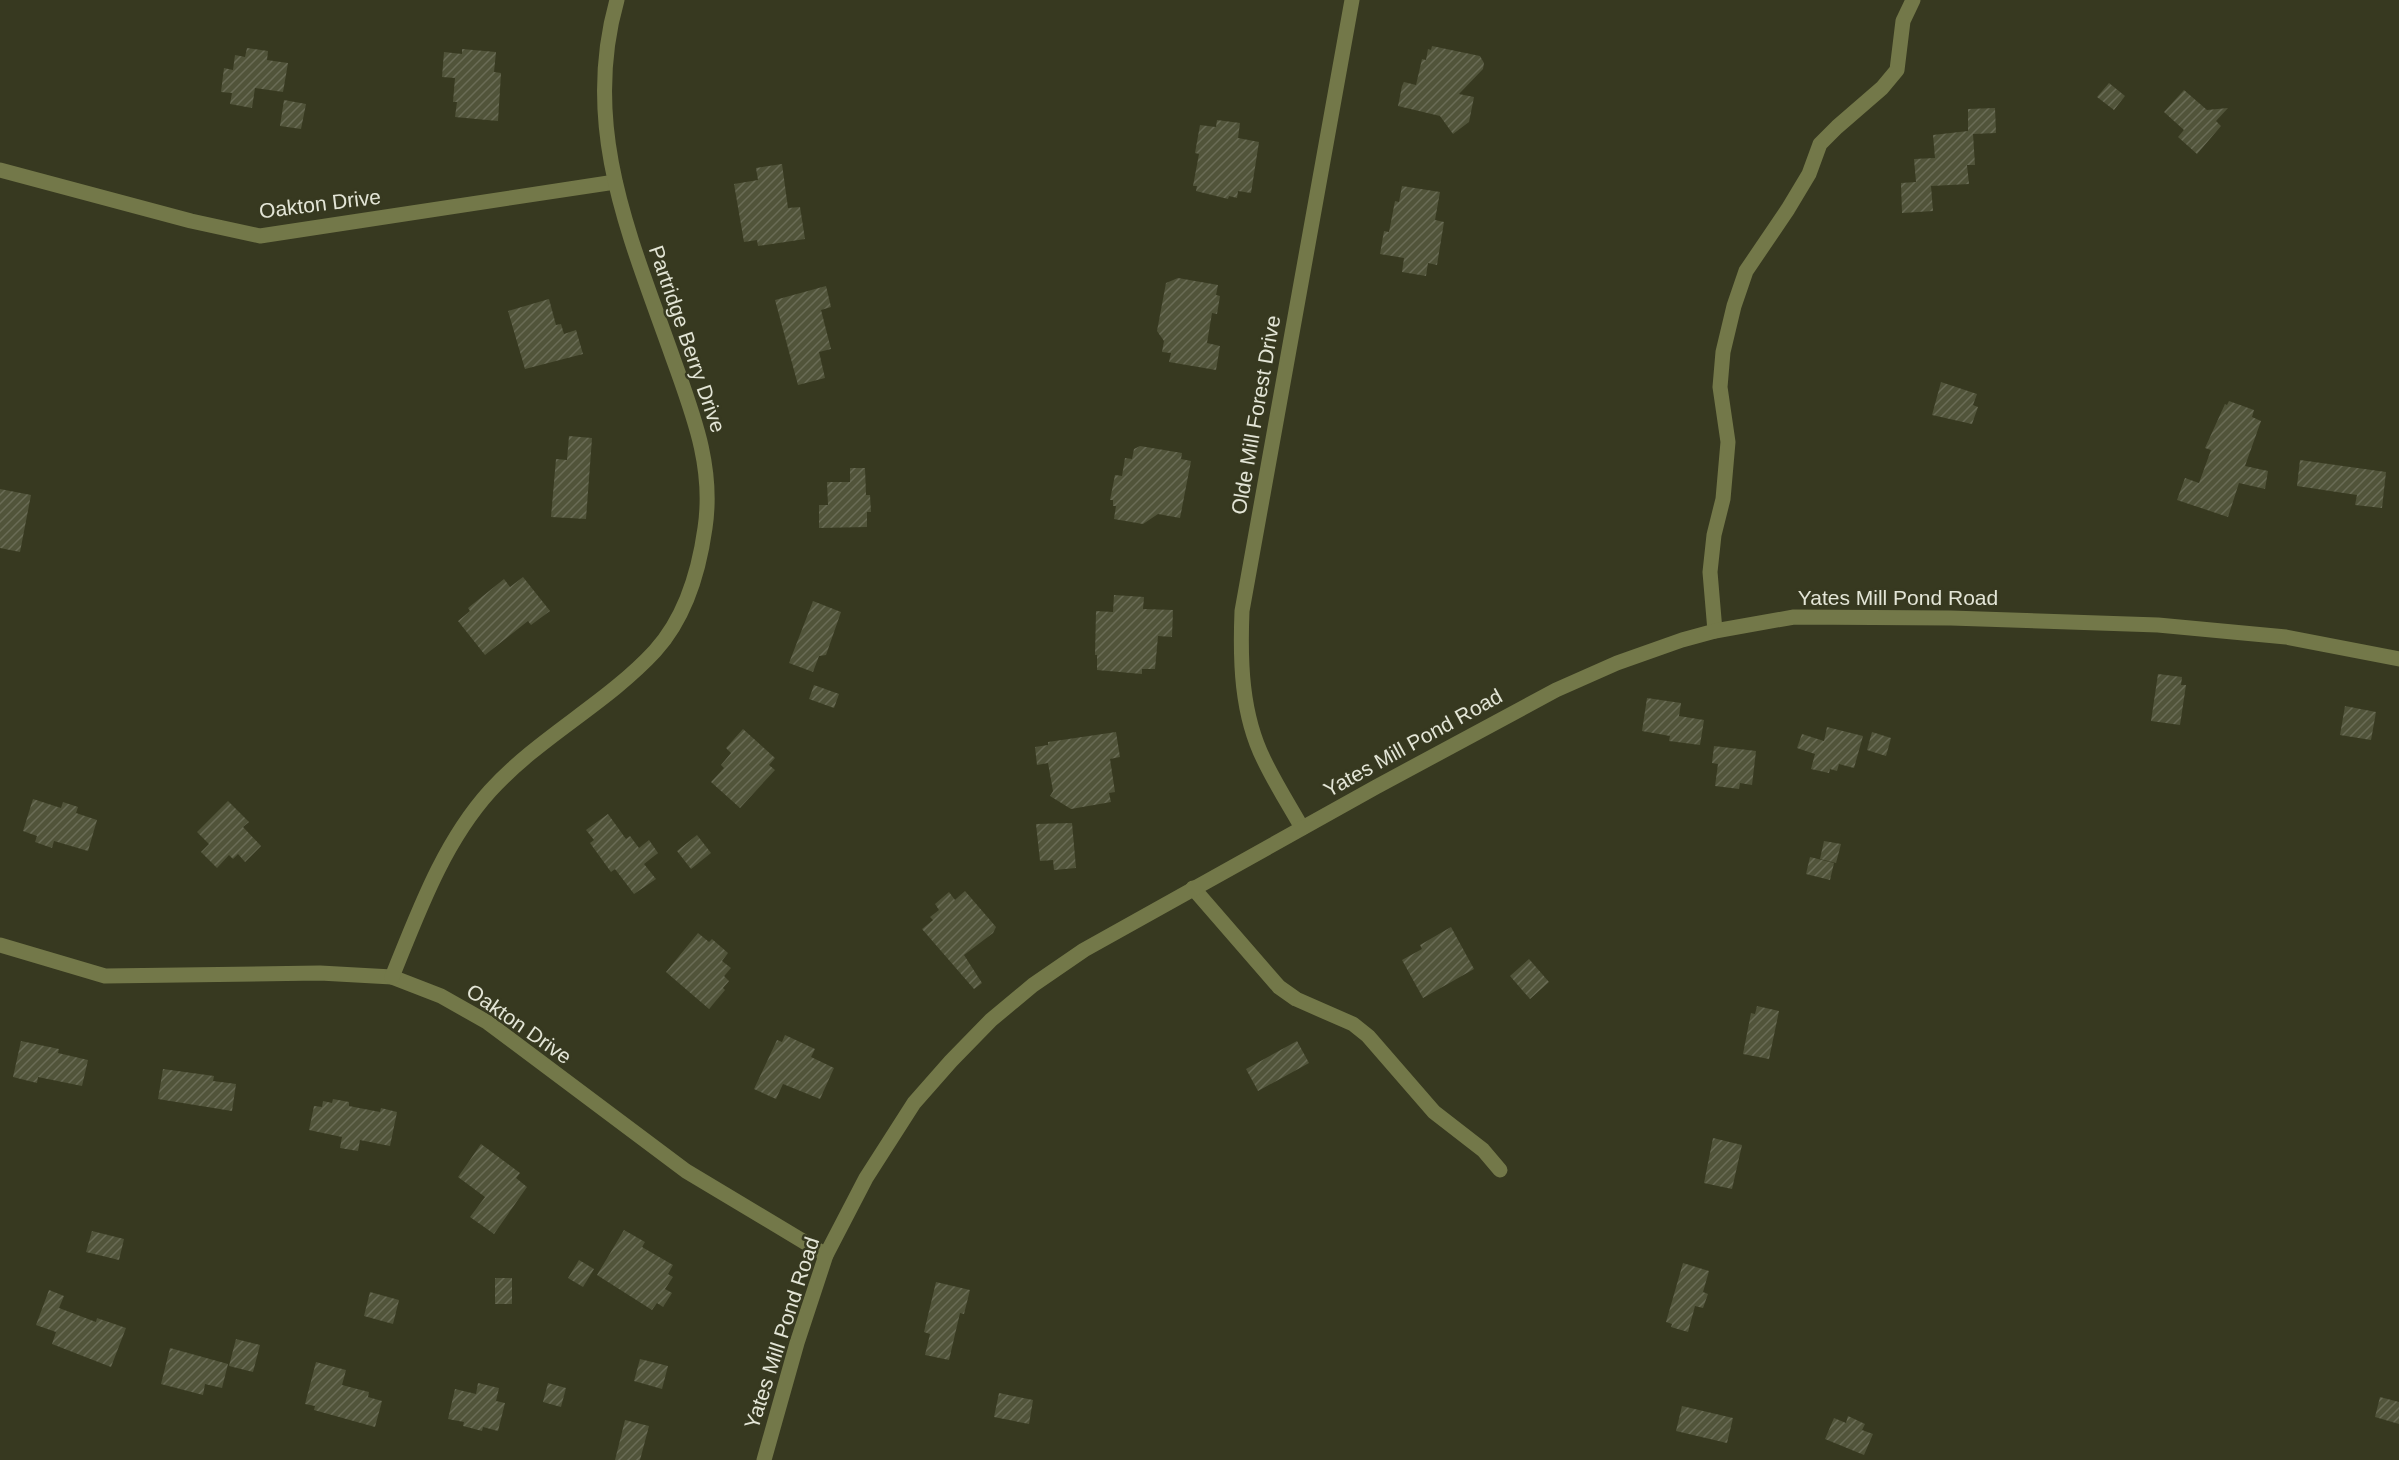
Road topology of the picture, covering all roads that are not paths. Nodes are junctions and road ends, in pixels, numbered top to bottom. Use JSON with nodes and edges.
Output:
{"nodes":[{"id":1,"x":617,"y":0,"type":"edge"},
{"id":2,"x":1352,"y":0,"type":"edge"},
{"id":3,"x":1913,"y":0,"type":"edge"},
{"id":4,"x":0,"y":170,"type":"edge"},
{"id":5,"x":615,"y":182,"type":"junction"},
{"id":6,"x":1715,"y":631,"type":"junction"},
{"id":7,"x":2399,"y":659,"type":"edge"},
{"id":8,"x":1302,"y":828,"type":"junction"},
{"id":9,"x":1193,"y":888,"type":"junction"},
{"id":10,"x":0,"y":945,"type":"edge"},
{"id":11,"x":392,"y":977,"type":"junction"},
{"id":12,"x":1500,"y":1170,"type":"dead end"},
{"id":13,"x":826,"y":1255,"type":"junction"},
{"id":14,"x":764,"y":1460,"type":"edge"}],
"edges":[{"from":1,"to":5,"type":"street","name":"Partridge Berry Drive"},
{"from":2,"to":8,"type":"street","name":"Olde Mill Forest Drive"},
{"from":3,"to":6,"type":"street"},
{"from":4,"to":5,"type":"street","name":"Oakton Drive"},
{"from":5,"to":11,"type":"street","name":"Partridge Berry Drive"},
{"from":6,"to":7,"type":"street","name":"Yates Mill Pond Road"},
{"from":6,"to":8,"type":"street","name":"Yates Mill Pond Road"},
{"from":8,"to":9,"type":"street","name":"Yates Mill Pond Road"},
{"from":9,"to":12,"type":"street"},
{"from":9,"to":13,"type":"street","name":"Yates Mill Pond Road"},
{"from":10,"to":11,"type":"street","name":"Oakton Drive"},
{"from":11,"to":13,"type":"street","name":"Oakton Drive"},
{"from":13,"to":14,"type":"street","name":"Yates Mill Pond Road"}]}
